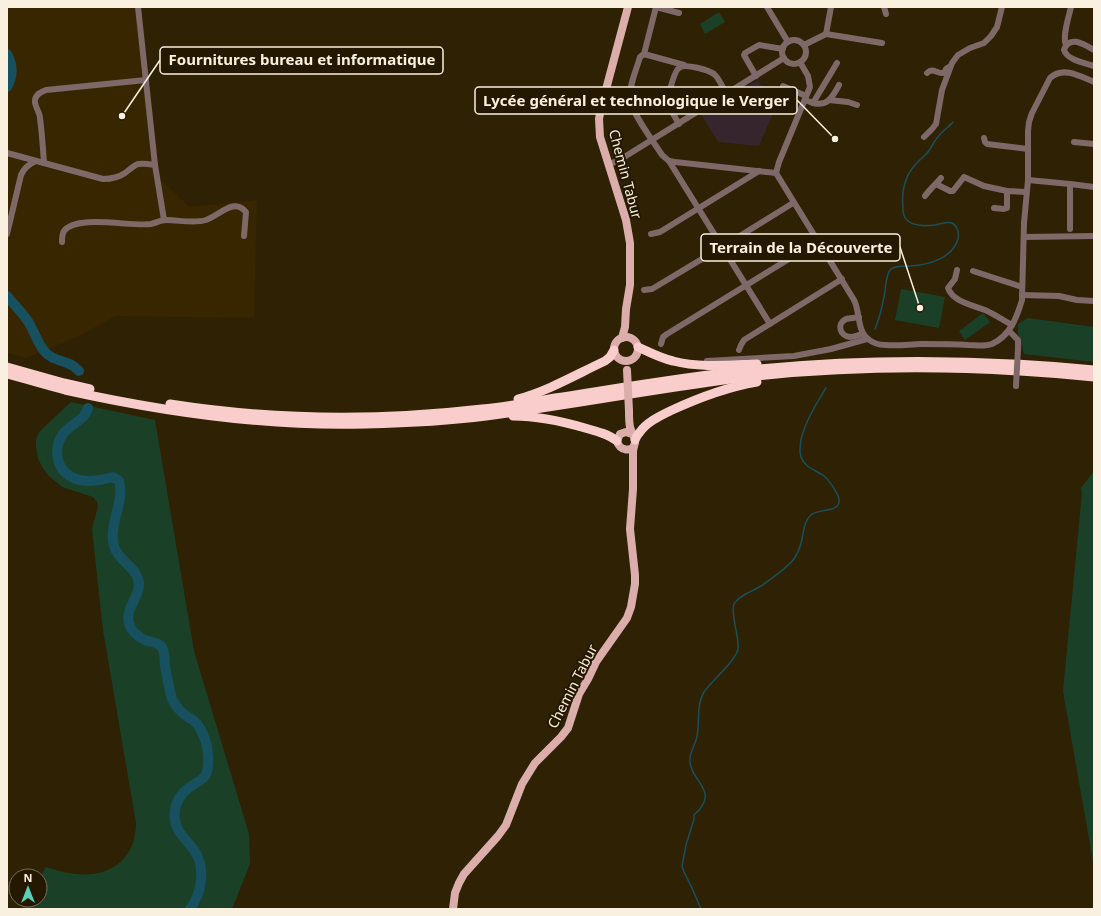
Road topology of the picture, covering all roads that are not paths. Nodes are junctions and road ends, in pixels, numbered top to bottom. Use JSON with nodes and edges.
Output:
{"nodes":[{"id":1,"x":138,"y":7,"type":"edge"},
{"id":2,"x":628,"y":7,"type":"edge"},
{"id":3,"x":656,"y":7,"type":"edge"},
{"id":4,"x":831,"y":7,"type":"edge"},
{"id":5,"x":885,"y":7,"type":"edge"},
{"id":6,"x":1002,"y":7,"type":"edge"},
{"id":7,"x":1071,"y":7,"type":"edge"},
{"id":8,"x":768,"y":8,"type":"edge"},
{"id":9,"x":679,"y":13,"type":"dead end"},
{"id":10,"x":886,"y":14,"type":"dead end"},
{"id":11,"x":826,"y":34,"type":"junction"},
{"id":12,"x":788,"y":42,"type":"junction"},
{"id":13,"x":882,"y":43,"type":"dead end"},
{"id":14,"x":804,"y":45,"type":"junction"},
{"id":15,"x":1066,"y":45,"type":"junction"},
{"id":16,"x":783,"y":49,"type":"junction"},
{"id":17,"x":1094,"y":50,"type":"edge"},
{"id":18,"x":644,"y":54,"type":"junction"},
{"id":19,"x":784,"y":58,"type":"junction"},
{"id":20,"x":800,"y":62,"type":"junction"},
{"id":21,"x":837,"y":63,"type":"dead end"},
{"id":22,"x":686,"y":65,"type":"junction"},
{"id":23,"x":1094,"y":66,"type":"edge"},
{"id":24,"x":950,"y":67,"type":"junction"},
{"id":25,"x":927,"y":73,"type":"dead end"},
{"id":26,"x":756,"y":76,"type":"junction"},
{"id":27,"x":146,"y":80,"type":"junction"},
{"id":28,"x":1094,"y":82,"type":"edge"},
{"id":29,"x":839,"y":85,"type":"dead end"},
{"id":30,"x":783,"y":86,"type":"dead end"},
{"id":31,"x":726,"y":94,"type":"junction"},
{"id":32,"x":806,"y":98,"type":"junction"},
{"id":33,"x":829,"y":100,"type":"junction"},
{"id":34,"x":813,"y":102,"type":"junction"},
{"id":35,"x":857,"y":105,"type":"dead end"},
{"id":36,"x":679,"y":124,"type":"junction"},
{"id":37,"x":924,"y":137,"type":"dead end"},
{"id":38,"x":984,"y":138,"type":"dead end"},
{"id":39,"x":652,"y":139,"type":"junction"},
{"id":40,"x":1074,"y":142,"type":"dead end"},
{"id":41,"x":1094,"y":144,"type":"edge"},
{"id":42,"x":1028,"y":149,"type":"junction"},
{"id":43,"x":7,"y":152,"type":"edge"},
{"id":44,"x":36,"y":161,"type":"junction"},
{"id":45,"x":669,"y":161,"type":"junction"},
{"id":46,"x":44,"y":162,"type":"junction"},
{"id":47,"x":155,"y":165,"type":"junction"},
{"id":48,"x":608,"y":165,"type":"junction"},
{"id":49,"x":759,"y":171,"type":"junction"},
{"id":50,"x":776,"y":173,"type":"junction"},
{"id":51,"x":941,"y":178,"type":"dead end"},
{"id":52,"x":1028,"y":180,"type":"junction"},
{"id":53,"x":936,"y":184,"type":"junction"},
{"id":54,"x":1070,"y":184,"type":"junction"},
{"id":55,"x":1094,"y":187,"type":"edge"},
{"id":56,"x":1007,"y":191,"type":"junction"},
{"id":57,"x":1026,"y":192,"type":"junction"},
{"id":58,"x":925,"y":196,"type":"dead end"},
{"id":59,"x":793,"y":203,"type":"junction"},
{"id":60,"x":994,"y":208,"type":"dead end"},
{"id":61,"x":699,"y":209,"type":"junction"},
{"id":62,"x":164,"y":220,"type":"junction"},
{"id":63,"x":1070,"y":229,"type":"dead end"},
{"id":64,"x":7,"y":234,"type":"edge"},
{"id":65,"x":651,"y":234,"type":"dead end"},
{"id":66,"x":244,"y":236,"type":"dead end"},
{"id":67,"x":1094,"y":236,"type":"edge"},
{"id":68,"x":1024,"y":237,"type":"junction"},
{"id":69,"x":818,"y":241,"type":"junction"},
{"id":70,"x":62,"y":242,"type":"dead end"},
{"id":71,"x":722,"y":247,"type":"junction"},
{"id":72,"x":957,"y":270,"type":"dead end"},
{"id":73,"x":973,"y":272,"type":"dead end"},
{"id":74,"x":842,"y":280,"type":"junction"},
{"id":75,"x":745,"y":285,"type":"junction"},
{"id":76,"x":1022,"y":287,"type":"junction"},
{"id":77,"x":644,"y":290,"type":"dead end"},
{"id":78,"x":1022,"y":295,"type":"junction"},
{"id":79,"x":1094,"y":301,"type":"edge"},
{"id":80,"x":859,"y":317,"type":"junction"},
{"id":81,"x":770,"y":324,"type":"junction"},
{"id":82,"x":1012,"y":325,"type":"junction"},
{"id":83,"x":1009,"y":331,"type":"junction"},
{"id":84,"x":862,"y":334,"type":"junction"},
{"id":85,"x":625,"y":338,"type":"junction"},
{"id":86,"x":867,"y":339,"type":"junction"},
{"id":87,"x":661,"y":344,"type":"dead end"},
{"id":88,"x":638,"y":346,"type":"junction"},
{"id":89,"x":614,"y":350,"type":"junction"},
{"id":90,"x":739,"y":350,"type":"dead end"},
{"id":91,"x":626,"y":360,"type":"junction"},
{"id":92,"x":673,"y":361,"type":"junction"},
{"id":93,"x":819,"y":364,"type":"junction"},
{"id":94,"x":7,"y":367,"type":"edge"},
{"id":95,"x":961,"y":368,"type":"junction"},
{"id":96,"x":1094,"y":370,"type":"edge"},
{"id":97,"x":7,"y":374,"type":"edge"},
{"id":98,"x":1094,"y":377,"type":"edge"},
{"id":99,"x":1016,"y":386,"type":"dead end"},
{"id":100,"x":484,"y":413,"type":"junction"},
{"id":101,"x":629,"y":420,"type":"junction"},
{"id":102,"x":634,"y":440,"type":"junction"},
{"id":103,"x":620,"y":441,"type":"junction"},
{"id":104,"x":632,"y":472,"type":"junction"},
{"id":105,"x":453,"y":909,"type":"edge"}],
"edges":[{"from":1,"to":27,"type":"street"},
{"from":2,"to":48,"type":"main road","name":"Chemin Tabur"},
{"from":3,"to":9,"type":"street"},
{"from":3,"to":18,"type":"street"},
{"from":4,"to":11,"type":"street"},
{"from":5,"to":10,"type":"street"},
{"from":6,"to":24,"type":"street"},
{"from":7,"to":15,"type":"street"},
{"from":8,"to":12,"type":"street"},
{"from":11,"to":13,"type":"street"},
{"from":11,"to":14,"type":"street"},
{"from":12,"to":14,"type":"street"},
{"from":12,"to":16,"type":"street"},
{"from":14,"to":20,"type":"street"},
{"from":15,"to":17,"type":"street"},
{"from":15,"to":23,"type":"street"},
{"from":16,"to":19,"type":"street"},
{"from":16,"to":26,"type":"street"},
{"from":18,"to":22,"type":"street"},
{"from":18,"to":39,"type":"street"},
{"from":19,"to":20,"type":"street"},
{"from":19,"to":26,"type":"street"},
{"from":20,"to":32,"type":"street"},
{"from":21,"to":34,"type":"street"},
{"from":22,"to":31,"type":"street"},
{"from":22,"to":36,"type":"street"},
{"from":24,"to":25,"type":"street"},
{"from":24,"to":37,"type":"street"},
{"from":26,"to":31,"type":"street"},
{"from":27,"to":46,"type":"street"},
{"from":27,"to":47,"type":"street"},
{"from":28,"to":42,"type":"street"},
{"from":29,"to":33,"type":"street"},
{"from":30,"to":32,"type":"street"},
{"from":31,"to":36,"type":"street"},
{"from":32,"to":34,"type":"street"},
{"from":32,"to":50,"type":"street"},
{"from":33,"to":34,"type":"street"},
{"from":33,"to":35,"type":"street"},
{"from":36,"to":39,"type":"street"},
{"from":38,"to":42,"type":"street"},
{"from":39,"to":45,"type":"street"},
{"from":39,"to":48,"type":"street"},
{"from":40,"to":41,"type":"street"},
{"from":42,"to":52,"type":"street"},
{"from":43,"to":44,"type":"street"},
{"from":44,"to":46,"type":"street"},
{"from":44,"to":64,"type":"street"},
{"from":45,"to":49,"type":"street"},
{"from":45,"to":61,"type":"street"},
{"from":46,"to":47,"type":"street"},
{"from":47,"to":62,"type":"street"},
{"from":48,"to":85,"type":"main road","name":"Chemin Tabur"},
{"from":49,"to":50,"type":"street"},
{"from":49,"to":61,"type":"street"},
{"from":50,"to":59,"type":"street"},
{"from":51,"to":53,"type":"street"},
{"from":52,"to":54,"type":"street"},
{"from":52,"to":57,"type":"street"},
{"from":53,"to":56,"type":"street"},
{"from":53,"to":58,"type":"street"},
{"from":54,"to":55,"type":"street"},
{"from":54,"to":63,"type":"street"},
{"from":56,"to":57,"type":"street"},
{"from":56,"to":60,"type":"street"},
{"from":57,"to":68,"type":"street"},
{"from":59,"to":69,"type":"street"},
{"from":59,"to":71,"type":"street"},
{"from":61,"to":65,"type":"street"},
{"from":61,"to":71,"type":"street"},
{"from":62,"to":66,"type":"street"},
{"from":62,"to":70,"type":"street"},
{"from":67,"to":68,"type":"street"},
{"from":68,"to":76,"type":"street"},
{"from":69,"to":74,"type":"street"},
{"from":69,"to":75,"type":"street"},
{"from":71,"to":75,"type":"street"},
{"from":71,"to":77,"type":"street"},
{"from":72,"to":82,"type":"street"},
{"from":73,"to":76,"type":"street"},
{"from":74,"to":80,"type":"street"},
{"from":74,"to":81,"type":"street"},
{"from":75,"to":81,"type":"street"},
{"from":75,"to":87,"type":"street"},
{"from":76,"to":78,"type":"street"},
{"from":78,"to":79,"type":"street"},
{"from":78,"to":82,"type":"street"},
{"from":80,"to":84,"type":"street"},
{"from":80,"to":84,"type":"street"},
{"from":81,"to":90,"type":"street"},
{"from":82,"to":83,"type":"street"},
{"from":83,"to":86,"type":"street"},
{"from":83,"to":99,"type":"street","bridge":true},
{"from":84,"to":86,"type":"street"},
{"from":85,"to":88,"type":"main road"},
{"from":85,"to":89,"type":"main road"},
{"from":86,"to":92,"type":"street"},
{"from":88,"to":91,"type":"main road"},
{"from":88,"to":92,"type":"highway"},
{"from":89,"to":91,"type":"main road"},
{"from":89,"to":100,"type":"highway"},
{"from":91,"to":101,"type":"main road","name":"Chemin Tabur","bridge":true},
{"from":92,"to":93,"type":"highway"},
{"from":93,"to":96,"type":"highway"},
{"from":93,"to":100,"type":"highway"},
{"from":94,"to":100,"type":"highway"},
{"from":95,"to":98,"type":"highway"},
{"from":95,"to":100,"type":"highway"},
{"from":95,"to":102,"type":"highway"},
{"from":97,"to":100,"type":"highway"},
{"from":100,"to":103,"type":"highway"},
{"from":101,"to":102,"type":"main road","name":"Chemin Tabur"},
{"from":101,"to":103,"type":"main road"},
{"from":102,"to":103,"type":"main road"},
{"from":102,"to":103,"type":"main road"},
{"from":102,"to":104,"type":"main road","name":"Chemin Tabur"},
{"from":103,"to":104,"type":"main road","name":"Chemin Tabur"},
{"from":104,"to":105,"type":"main road","name":"Chemin Tabur"}]}
